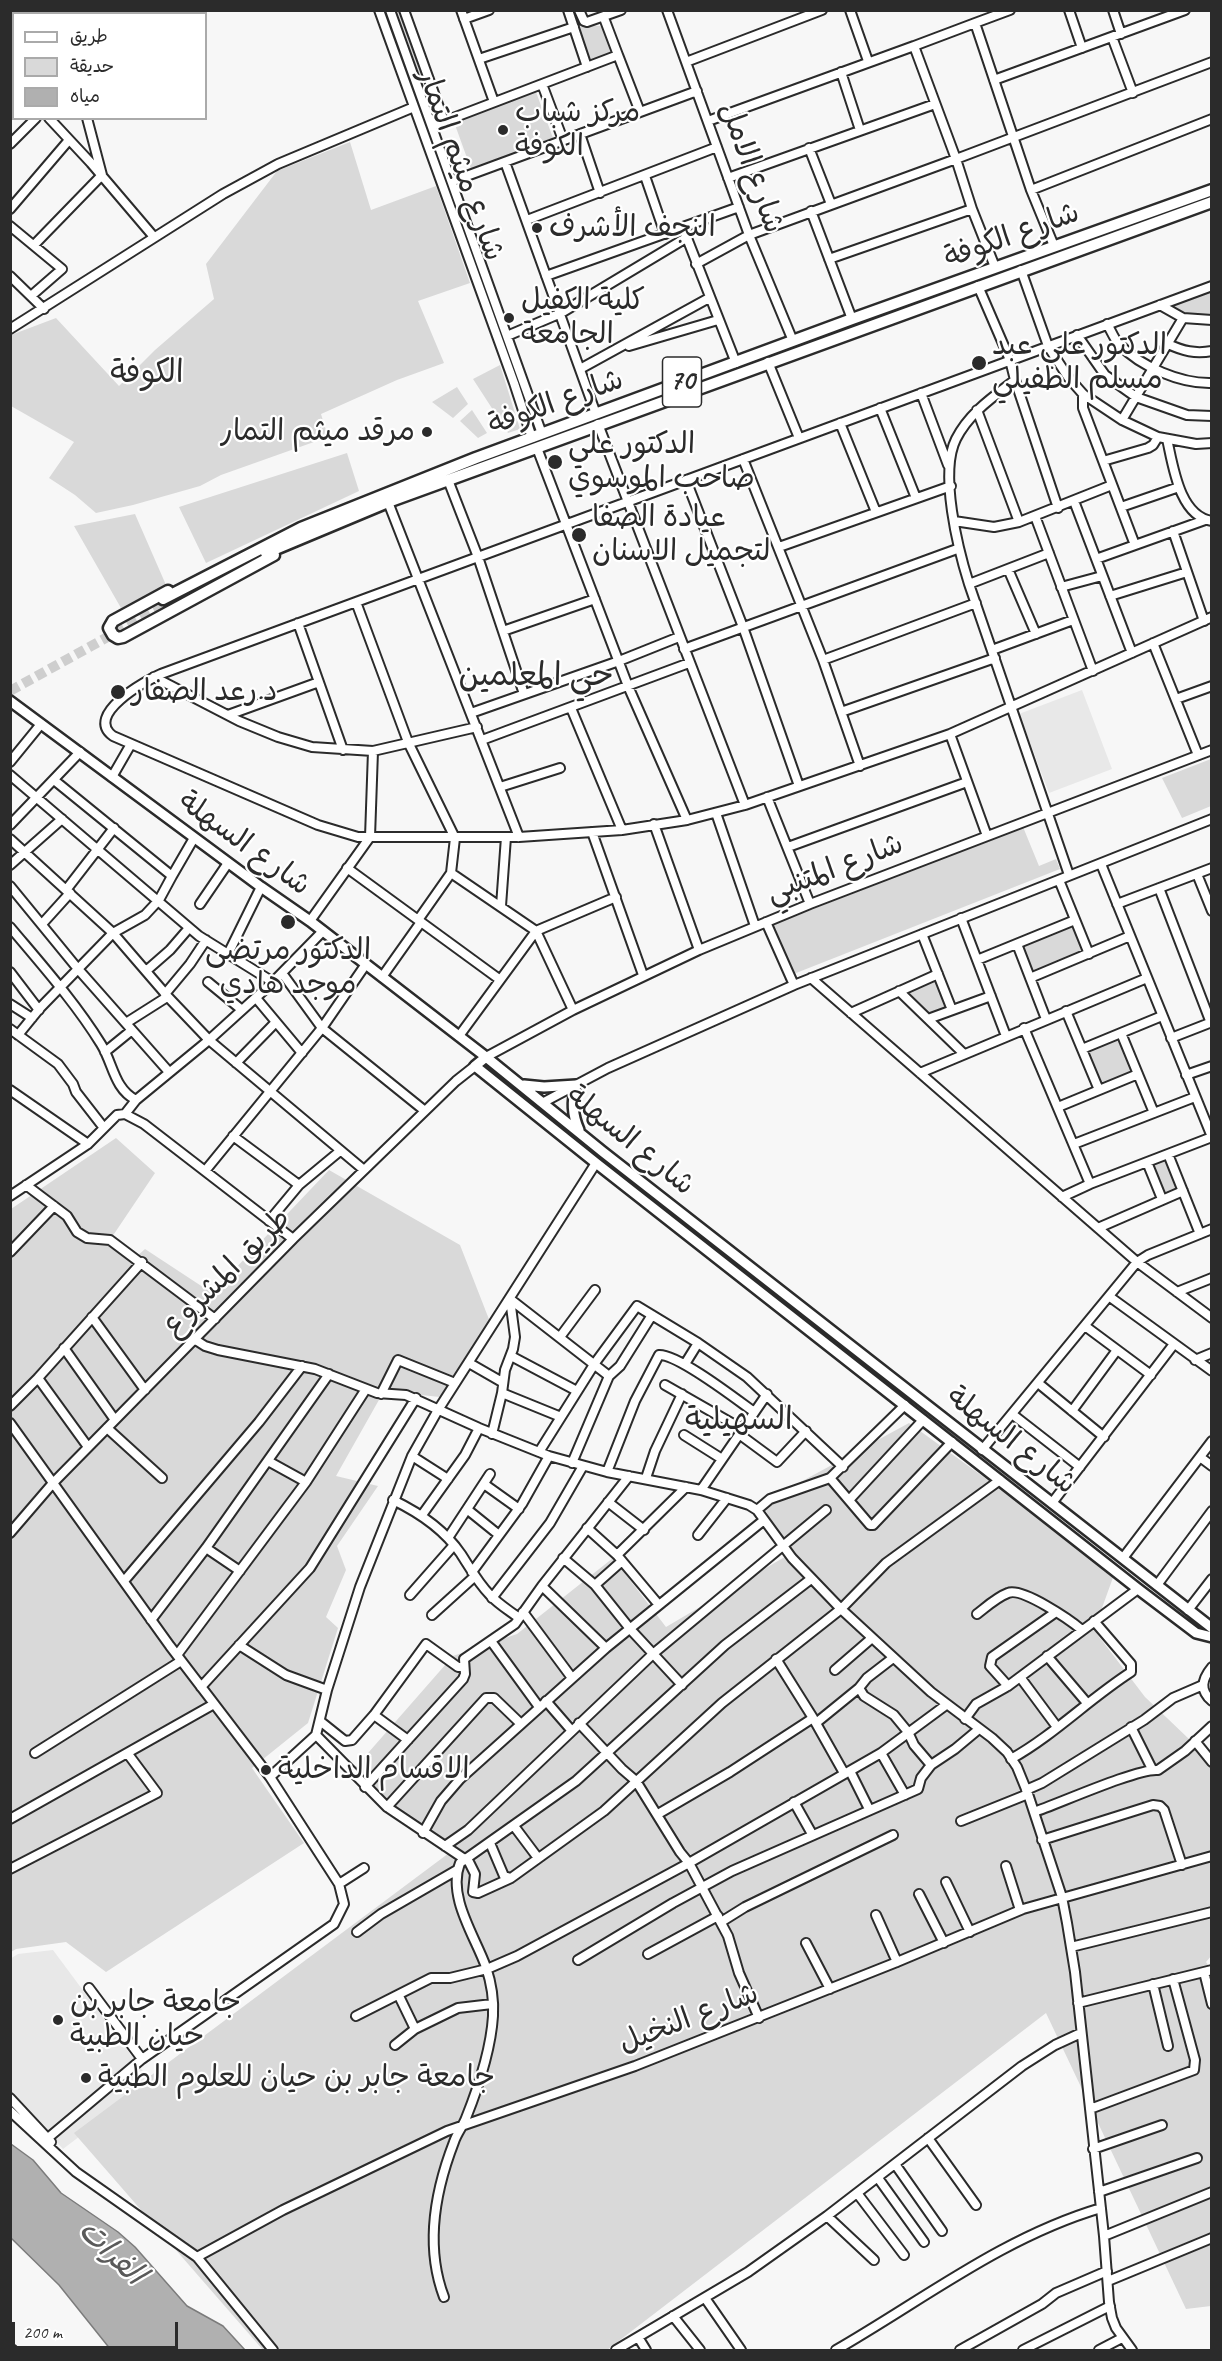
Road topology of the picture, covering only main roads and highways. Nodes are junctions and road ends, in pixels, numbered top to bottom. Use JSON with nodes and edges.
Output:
{"nodes":[{"id":1,"x":1212,"y":190,"type":"edge"},
{"id":2,"x":1195,"y":196,"type":"junction"},
{"id":3,"x":1212,"y":202,"type":"edge"},
{"id":4,"x":1150,"y":212,"type":"junction"},
{"id":5,"x":1181,"y":213,"type":"junction"},
{"id":6,"x":1141,"y":228,"type":"junction"},
{"id":7,"x":829,"y":334,"type":"junction"},
{"id":8,"x":802,"y":342,"type":"junction"},
{"id":9,"x":597,"y":419,"type":"junction"},
{"id":10,"x":478,"y":464,"type":"junction"},
{"id":11,"x":294,"y":536,"type":"junction"},
{"id":12,"x":165,"y":601,"type":"tunnel mouth"},
{"id":13,"x":10,"y":701,"type":"edge"},
{"id":14,"x":486,"y":1057,"type":"junction"},
{"id":15,"x":475,"y":1066,"type":"joint"},
{"id":16,"x":522,"y":1084,"type":"junction"},
{"id":17,"x":580,"y":1132,"type":"junction"},
{"id":18,"x":792,"y":1299,"type":"junction"},
{"id":19,"x":783,"y":1310,"type":"junction"},
{"id":20,"x":1212,"y":1628,"type":"edge"},
{"id":21,"x":1212,"y":1637,"type":"edge"}],
"edges":[{"from":1,"to":2,"type":"highway","name":"شارع الكوفة","number":"70"},
{"from":2,"to":4,"type":"highway","name":"شارع الكوفة","number":"70"},
{"from":2,"to":5,"type":"highway"},
{"from":3,"to":5,"type":"highway","name":"شارع الكوفة","number":"70"},
{"from":4,"to":6,"type":"highway"},
{"from":4,"to":7,"type":"highway","name":"شارع الكوفة","number":"70"},
{"from":5,"to":6,"type":"highway","name":"شارع الكوفة","number":"70"},
{"from":6,"to":7,"type":"highway","name":"شارع الكوفة","number":"70"},
{"from":7,"to":8,"type":"highway","name":"شارع الكوفة","number":"70"},
{"from":8,"to":9,"type":"highway","name":"شارع الكوفة","number":"70"},
{"from":8,"to":9,"type":"highway","name":"شارع الكوفة","number":"70"},
{"from":9,"to":10,"type":"highway","name":"شارع الكوفة","number":"70"},
{"from":10,"to":11,"type":"highway","name":"شارع الكوفة","number":"70"},
{"from":10,"to":11,"type":"highway","name":"شارع الكوفة","number":"70"},
{"from":11,"to":11,"type":"highway"},
{"from":11,"to":12,"type":"highway","name":"شارع الكوفة","number":"70"},
{"from":13,"to":14,"type":"main road","name":"شارع السهلة"},
{"from":14,"to":15,"type":"main road","name":"طريق المشروع"},
{"from":14,"to":16,"type":"main road","name":"شارع السهلة"},
{"from":15,"to":19,"type":"main road","name":"شارع السهلة"},
{"from":16,"to":17,"type":"main road","name":"شارع السهلة"},
{"from":16,"to":17,"type":"main road"},
{"from":17,"to":18,"type":"main road","name":"شارع السهلة"},
{"from":18,"to":19,"type":"main road"},
{"from":18,"to":20,"type":"main road","name":"شارع السهلة"},
{"from":19,"to":21,"type":"main road","name":"شارع السهلة"}]}
